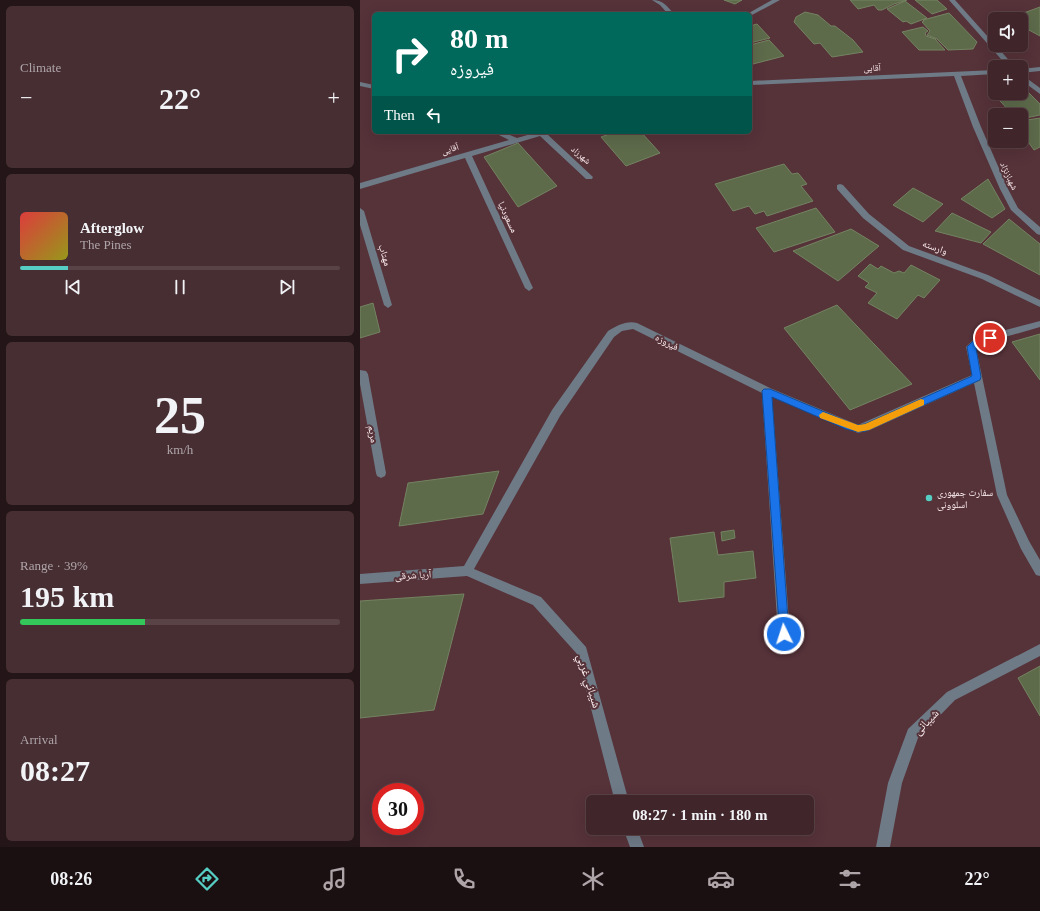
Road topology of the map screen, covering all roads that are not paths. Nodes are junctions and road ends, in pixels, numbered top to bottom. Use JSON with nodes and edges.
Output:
{"nodes":[{"id":1,"x":655,"y":0,"type":"edge"},
{"id":2,"x":777,"y":0,"type":"edge"},
{"id":3,"x":952,"y":0,"type":"edge"},
{"id":4,"x":669,"y":12,"type":"edge"},
{"id":5,"x":752,"y":13,"type":"edge"},
{"id":6,"x":1006,"y":60,"type":"edge"},
{"id":7,"x":1040,"y":69,"type":"edge"},
{"id":8,"x":1028,"y":70,"type":"edge"},
{"id":9,"x":988,"y":72,"type":"edge"},
{"id":10,"x":957,"y":74,"type":"junction"},
{"id":11,"x":1028,"y":82,"type":"edge"},
{"id":12,"x":752,"y":83,"type":"edge"},
{"id":13,"x":360,"y":84,"type":"edge"},
{"id":14,"x":372,"y":87,"type":"edge"},
{"id":15,"x":1040,"y":92,"type":"edge"},
{"id":16,"x":502,"y":134,"type":"edge"},
{"id":17,"x":539,"y":134,"type":"edge"},
{"id":18,"x":544,"y":134,"type":"edge"},
{"id":19,"x":515,"y":140,"type":"junction"},
{"id":20,"x":467,"y":154,"type":"junction"},
{"id":21,"x":590,"y":176,"type":"dead end"},
{"id":22,"x":360,"y":186,"type":"edge"},
{"id":23,"x":840,"y":187,"type":"dead end"},
{"id":24,"x":360,"y":212,"type":"edge"},
{"id":25,"x":1040,"y":232,"type":"edge"},
{"id":26,"x":529,"y":288,"type":"dead end"},
{"id":27,"x":1040,"y":304,"type":"edge"},
{"id":28,"x":388,"y":305,"type":"dead end"},
{"id":29,"x":1040,"y":324,"type":"edge"},
{"id":30,"x":360,"y":374,"type":"edge"},
{"id":31,"x":977,"y":377,"type":"junction"},
{"id":32,"x":767,"y":391,"type":"junction"},
{"id":33,"x":380,"y":473,"type":"dead end"},
{"id":34,"x":467,"y":571,"type":"junction"},
{"id":35,"x":1040,"y":571,"type":"edge"},
{"id":36,"x":360,"y":579,"type":"edge"},
{"id":37,"x":784,"y":634,"type":"dead end"},
{"id":38,"x":1040,"y":650,"type":"edge"},
{"id":39,"x":620,"y":795,"type":"edge"},
{"id":40,"x":633,"y":835,"type":"edge"},
{"id":41,"x":637,"y":847,"type":"edge"},
{"id":42,"x":883,"y":847,"type":"edge"}],
"edges":[{"from":1,"to":4,"type":"street"},
{"from":2,"to":5,"type":"street"},
{"from":3,"to":6,"type":"street"},
{"from":7,"to":8,"type":"street"},
{"from":9,"to":10,"type":"street","name":"آقایی"},
{"from":10,"to":12,"type":"street","name":"آقایی"},
{"from":10,"to":25,"type":"street","name":"شهبازنژاد"},
{"from":11,"to":15,"type":"street"},
{"from":13,"to":14,"type":"street"},
{"from":16,"to":19,"type":"street"},
{"from":17,"to":19,"type":"street","name":"آقایی"},
{"from":18,"to":21,"type":"street","name":"شهرزاد"},
{"from":19,"to":20,"type":"street","name":"آقایی"},
{"from":20,"to":22,"type":"street","name":"آقایی"},
{"from":20,"to":26,"type":"street","name":"مسعودنیا"},
{"from":23,"to":27,"type":"street","name":"وارسته"},
{"from":24,"to":28,"type":"street","name":"مهتاب"},
{"from":29,"to":31,"type":"street"},
{"from":30,"to":33,"type":"street","name":"مریم"},
{"from":31,"to":32,"type":"street","name":"فیروزه"},
{"from":31,"to":35,"type":"street"},
{"from":32,"to":34,"type":"street","name":"فیروزه"},
{"from":32,"to":37,"type":"street"},
{"from":34,"to":36,"type":"street","name":"آریا شرقی"},
{"from":34,"to":39,"type":"street","name":"شيباني غربي"},
{"from":38,"to":42,"type":"street","name":"شیبانی"},
{"from":40,"to":41,"type":"street"}]}
